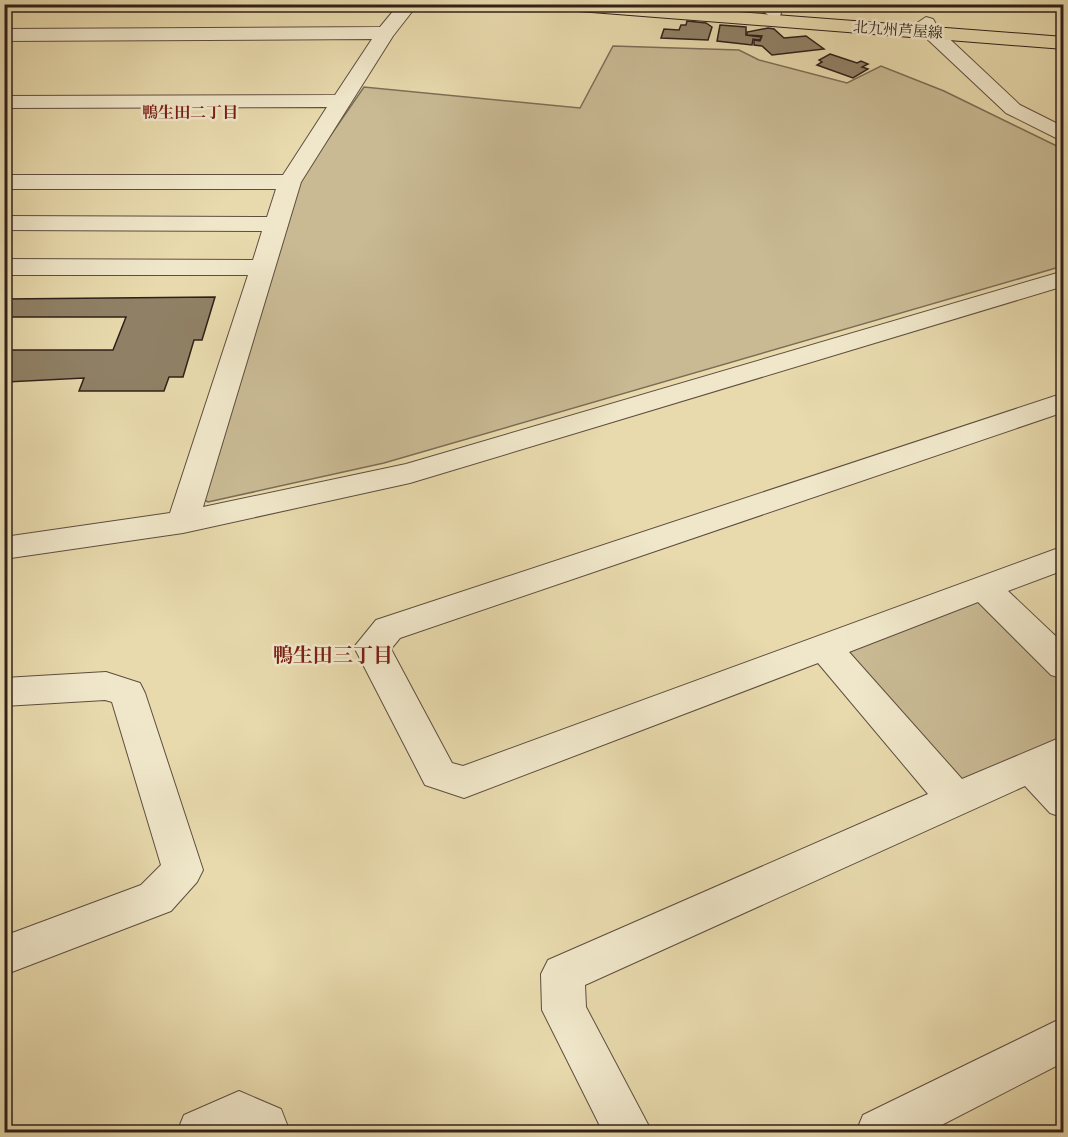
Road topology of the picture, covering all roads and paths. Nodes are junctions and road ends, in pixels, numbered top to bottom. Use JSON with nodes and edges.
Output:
{"nodes":[{"id":1,"x":409,"y":4,"type":"edge"},
{"id":2,"x":553,"y":4,"type":"edge"},
{"id":3,"x":671,"y":4,"type":"edge"},
{"id":4,"x":774,"y":8,"type":"edge"},
{"id":5,"x":929,"y":28,"type":"junction"},
{"id":6,"x":386,"y":33,"type":"junction"},
{"id":7,"x":1064,"y":34,"type":"edge"},
{"id":8,"x":4,"y":35,"type":"edge"},
{"id":9,"x":1064,"y":43,"type":"edge"},
{"id":10,"x":341,"y":101,"type":"junction"},
{"id":11,"x":4,"y":102,"type":"edge"},
{"id":12,"x":1064,"y":136,"type":"edge"},
{"id":13,"x":4,"y":182,"type":"edge"},
{"id":14,"x":290,"y":182,"type":"junction"},
{"id":15,"x":4,"y":223,"type":"edge"},
{"id":16,"x":277,"y":224,"type":"junction"},
{"id":17,"x":4,"y":267,"type":"edge"},
{"id":18,"x":263,"y":268,"type":"junction"},
{"id":19,"x":1062,"y":280,"type":"edge"},
{"id":20,"x":1064,"y":402,"type":"edge"},
{"id":21,"x":183,"y":522,"type":"junction"},
{"id":22,"x":4,"y":548,"type":"edge"},
{"id":23,"x":1064,"y":557,"type":"edge"},
{"id":24,"x":982,"y":587,"type":"junction"},
{"id":25,"x":824,"y":647,"type":"junction"},
{"id":26,"x":1064,"y":666,"type":"edge"},
{"id":27,"x":4,"y":692,"type":"edge"},
{"id":28,"x":1046,"y":758,"type":"edge"},
{"id":29,"x":956,"y":799,"type":"junction"},
{"id":30,"x":1064,"y":802,"type":"edge"},
{"id":31,"x":4,"y":956,"type":"edge"},
{"id":32,"x":1064,"y":1038,"type":"edge"},
{"id":33,"x":201,"y":1132,"type":"edge"},
{"id":34,"x":266,"y":1132,"type":"edge"},
{"id":35,"x":628,"y":1132,"type":"edge"},
{"id":36,"x":880,"y":1132,"type":"edge"}],
"edges":[{"from":1,"to":6,"type":"street"},
{"from":2,"to":5,"type":"main road","name":"北九州芦屋線"},
{"from":3,"to":4,"type":"main road","name":"北九州芦屋線"},
{"from":4,"to":5,"type":"main road","name":"北九州芦屋線"},
{"from":5,"to":7,"type":"main road","name":"北九州芦屋線"},
{"from":5,"to":9,"type":"main road","name":"北九州芦屋線"},
{"from":5,"to":12,"type":"street"},
{"from":6,"to":8,"type":"street"},
{"from":6,"to":10,"type":"street"},
{"from":10,"to":11,"type":"street"},
{"from":10,"to":14,"type":"street"},
{"from":13,"to":14,"type":"street"},
{"from":14,"to":16,"type":"street"},
{"from":15,"to":16,"type":"street"},
{"from":16,"to":18,"type":"street"},
{"from":17,"to":18,"type":"street"},
{"from":18,"to":21,"type":"street"},
{"from":19,"to":21,"type":"street"},
{"from":20,"to":25,"type":"street"},
{"from":21,"to":22,"type":"street"},
{"from":23,"to":24,"type":"street"},
{"from":24,"to":25,"type":"street"},
{"from":24,"to":26,"type":"street"},
{"from":25,"to":29,"type":"street"},
{"from":27,"to":31,"type":"street"},
{"from":28,"to":29,"type":"street"},
{"from":28,"to":30,"type":"street"},
{"from":29,"to":35,"type":"street"},
{"from":32,"to":36,"type":"street"},
{"from":33,"to":34,"type":"street"}]}
